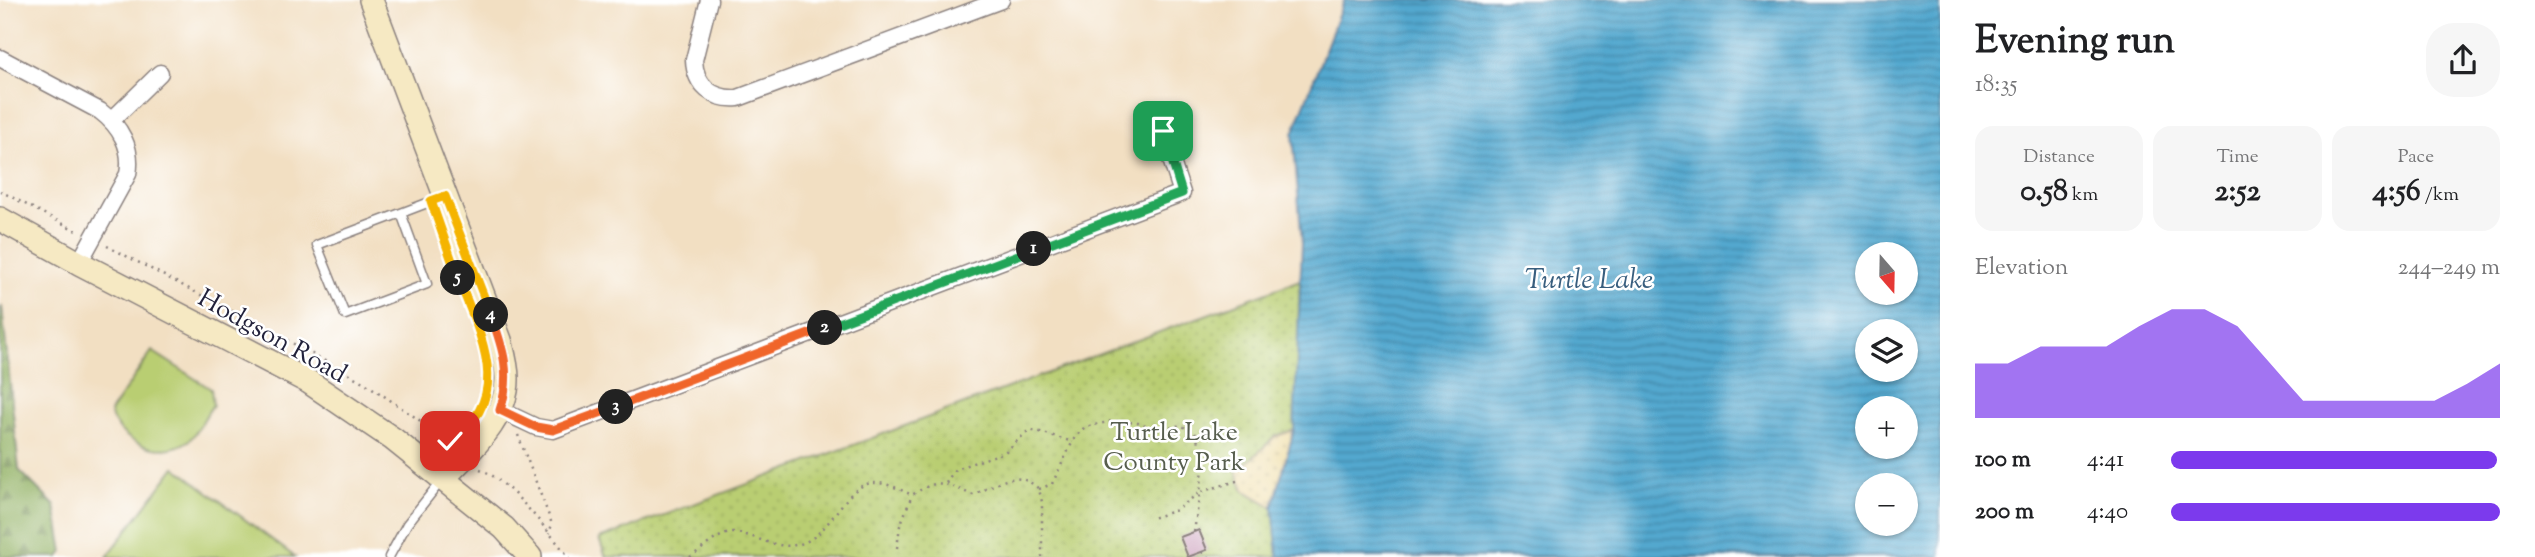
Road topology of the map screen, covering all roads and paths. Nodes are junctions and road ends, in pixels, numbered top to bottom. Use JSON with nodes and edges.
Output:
{"nodes":[{"id":1,"x":709,"y":0,"type":"edge"},
{"id":2,"x":1001,"y":0,"type":"edge"},
{"id":3,"x":373,"y":1,"type":"edge"},
{"id":4,"x":0,"y":58,"type":"edge"},
{"id":5,"x":160,"y":73,"type":"dead end"},
{"id":6,"x":1155,"y":110,"type":"dead end"},
{"id":7,"x":112,"y":120,"type":"junction"},
{"id":8,"x":0,"y":191,"type":"edge"},
{"id":9,"x":445,"y":196,"type":"junction"},
{"id":10,"x":401,"y":213,"type":"junction"},
{"id":11,"x":0,"y":219,"type":"edge"},
{"id":12,"x":85,"y":235,"type":"dead end"},
{"id":13,"x":104,"y":245,"type":"dead end"},
{"id":14,"x":79,"y":263,"type":"junction"},
{"id":15,"x":500,"y":410,"type":"junction"},
{"id":16,"x":463,"y":433,"type":"dead end"},
{"id":17,"x":517,"y":434,"type":"dead end"},
{"id":18,"x":1073,"y":442,"type":"junction"},
{"id":19,"x":480,"y":468,"type":"dead end"},
{"id":20,"x":443,"y":479,"type":"junction"},
{"id":21,"x":1240,"y":480,"type":"dead end"},
{"id":22,"x":946,"y":483,"type":"junction"},
{"id":23,"x":1039,"y":489,"type":"junction"},
{"id":24,"x":1200,"y":492,"type":"junction"},
{"id":25,"x":912,"y":495,"type":"junction"},
{"id":26,"x":1152,"y":518,"type":"dead end"},
{"id":27,"x":1194,"y":532,"type":"dead end"},
{"id":28,"x":549,"y":534,"type":"junction"},
{"id":29,"x":897,"y":548,"type":"dead end"},
{"id":30,"x":1202,"y":552,"type":"dead end"},
{"id":31,"x":389,"y":557,"type":"edge"},
{"id":32,"x":530,"y":557,"type":"edge"},
{"id":33,"x":569,"y":557,"type":"edge"},
{"id":34,"x":690,"y":557,"type":"edge"},
{"id":35,"x":1042,"y":557,"type":"edge"},
{"id":36,"x":1209,"y":557,"type":"edge"}],
"edges":[{"from":1,"to":2,"type":"street"},
{"from":3,"to":9,"type":"main road"},
{"from":4,"to":7,"type":"street"},
{"from":5,"to":7,"type":"street"},
{"from":6,"to":15,"type":"street"},
{"from":7,"to":14,"type":"street"},
{"from":8,"to":12,"type":"path"},
{"from":9,"to":10,"type":"lane"},
{"from":9,"to":15,"type":"main road"},
{"from":10,"to":10,"type":"lane"},
{"from":11,"to":14,"type":"main road","name":"Hodgson Road"},
{"from":13,"to":16,"type":"path"},
{"from":14,"to":20,"type":"main road","name":"Hodgson Road"},
{"from":15,"to":20,"type":"main road"},
{"from":17,"to":28,"type":"path"},
{"from":18,"to":22,"type":"path"},
{"from":18,"to":23,"type":"path"},
{"from":18,"to":24,"type":"path"},
{"from":19,"to":28,"type":"path"},
{"from":20,"to":31,"type":"lane"},
{"from":20,"to":32,"type":"main road","name":"Hodgson Road"},
{"from":21,"to":24,"type":"path"},
{"from":22,"to":23,"type":"path"},
{"from":22,"to":25,"type":"path"},
{"from":23,"to":35,"type":"path"},
{"from":24,"to":26,"type":"path"},
{"from":24,"to":27,"type":"path"},
{"from":25,"to":29,"type":"path"},
{"from":25,"to":34,"type":"path"},
{"from":28,"to":33,"type":"path"},
{"from":30,"to":36,"type":"path"}]}
